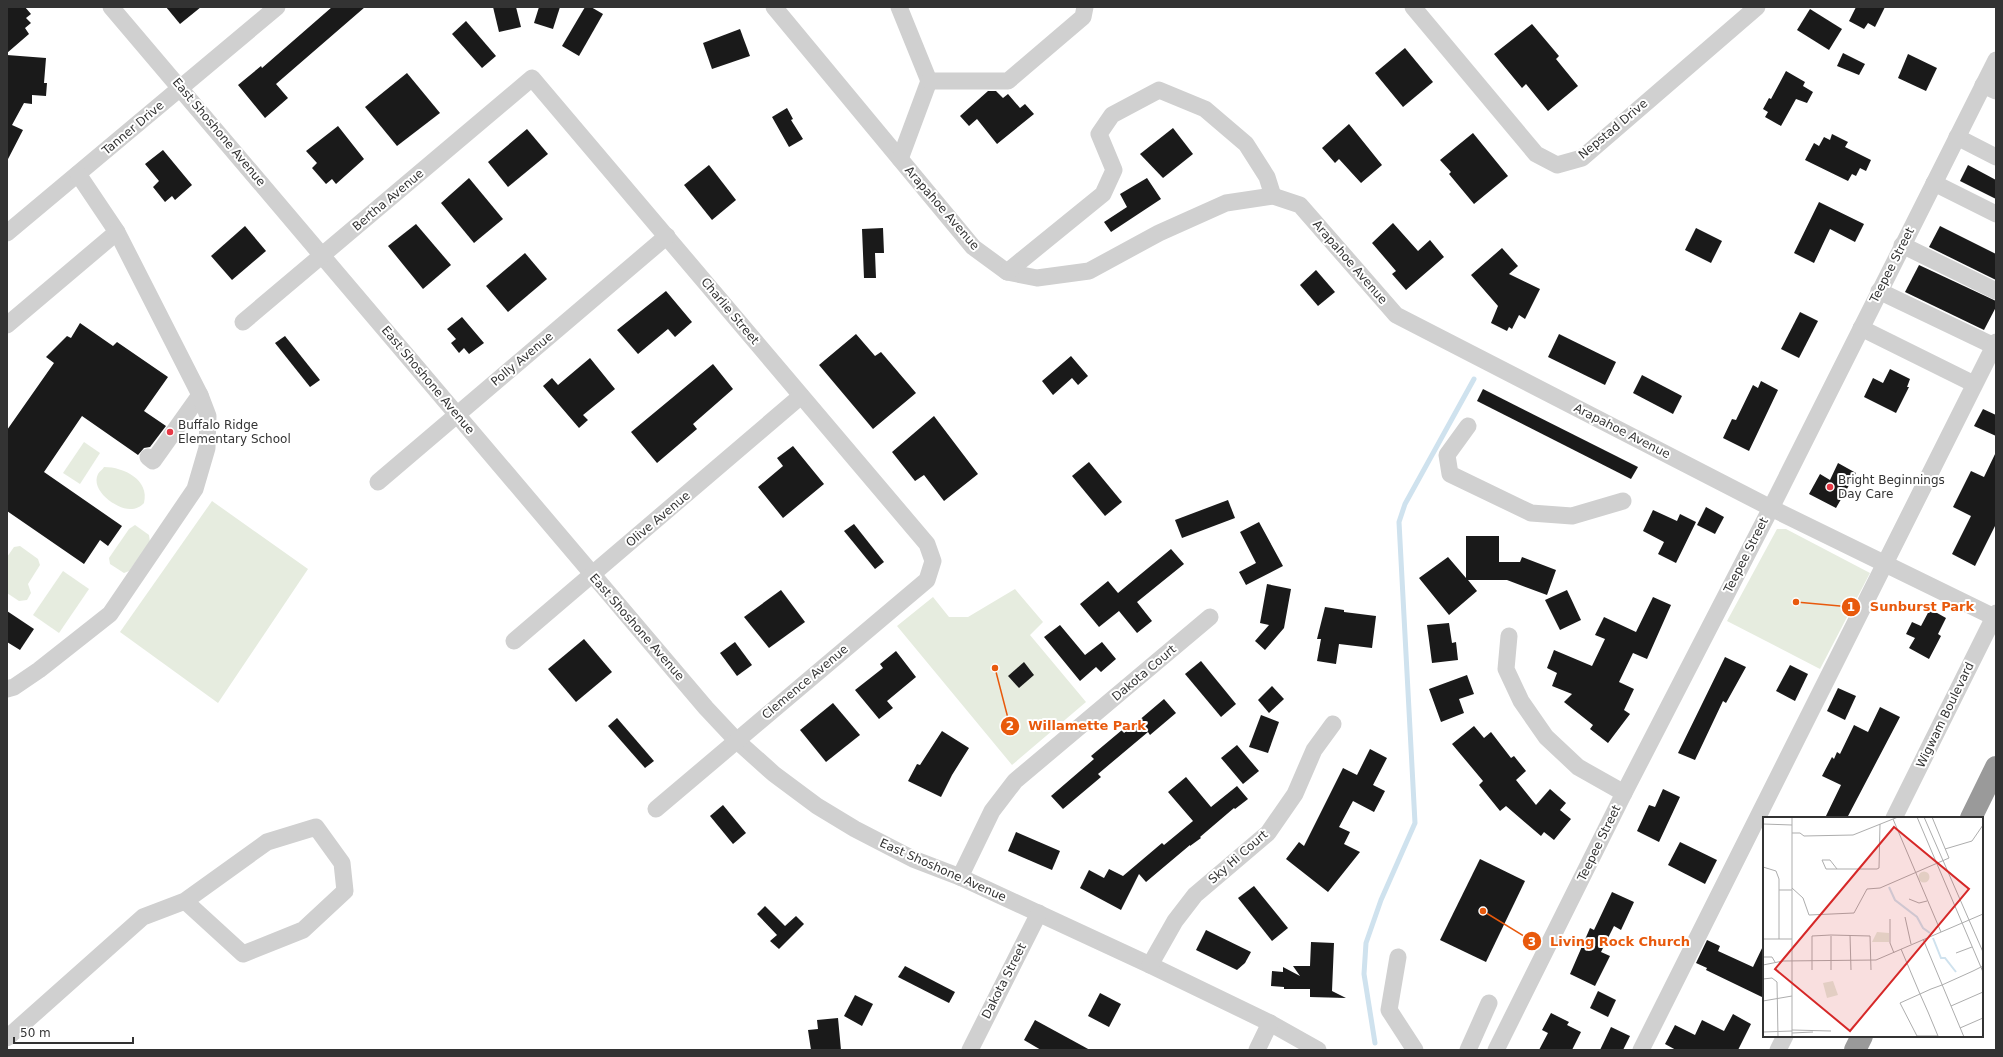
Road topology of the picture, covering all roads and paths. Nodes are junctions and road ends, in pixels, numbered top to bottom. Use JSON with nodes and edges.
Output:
{"nodes":[{"id":1,"x":112,"y":7,"type":"edge"},
{"id":2,"x":277,"y":7,"type":"edge"},
{"id":3,"x":774,"y":7,"type":"edge"},
{"id":4,"x":899,"y":7,"type":"edge"},
{"id":5,"x":1085,"y":7,"type":"edge"},
{"id":6,"x":1413,"y":7,"type":"edge"},
{"id":7,"x":1757,"y":7,"type":"edge"},
{"id":8,"x":1996,"y":60,"type":"edge"},
{"id":9,"x":532,"y":78,"type":"joint"},
{"id":10,"x":929,"y":81,"type":"junction"},
{"id":11,"x":182,"y":88,"type":"junction"},
{"id":12,"x":1990,"y":88,"type":"edge"},
{"id":13,"x":1957,"y":137,"type":"junction"},
{"id":14,"x":1996,"y":157,"type":"edge"},
{"id":15,"x":900,"y":158,"type":"junction"},
{"id":16,"x":78,"y":174,"type":"junction"},
{"id":17,"x":1934,"y":183,"type":"junction"},
{"id":18,"x":1273,"y":196,"type":"junction"},
{"id":19,"x":1996,"y":214,"type":"edge"},
{"id":20,"x":117,"y":232,"type":"junction"},
{"id":21,"x":7,"y":233,"type":"edge"},
{"id":22,"x":667,"y":236,"type":"junction"},
{"id":23,"x":1902,"y":245,"type":"junction"},
{"id":24,"x":323,"y":255,"type":"junction"},
{"id":25,"x":1007,"y":272,"type":"junction"},
{"id":26,"x":1996,"y":290,"type":"edge"},
{"id":27,"x":1879,"y":291,"type":"junction"},
{"id":28,"x":243,"y":322,"type":"dead end"},
{"id":29,"x":7,"y":325,"type":"edge"},
{"id":30,"x":1861,"y":328,"type":"junction"},
{"id":31,"x":1995,"y":344,"type":"edge"},
{"id":32,"x":1974,"y":384,"type":"junction"},
{"id":33,"x":200,"y":395,"type":"junction"},
{"id":34,"x":801,"y":396,"type":"junction"},
{"id":35,"x":457,"y":414,"type":"junction"},
{"id":36,"x":1468,"y":426,"type":"dead end"},
{"id":37,"x":148,"y":457,"type":"dead end"},
{"id":38,"x":378,"y":482,"type":"dead end"},
{"id":39,"x":1623,"y":501,"type":"dead end"},
{"id":40,"x":1771,"y":508,"type":"junction"},
{"id":41,"x":927,"y":544,"type":"joint"},
{"id":42,"x":1885,"y":565,"type":"junction"},
{"id":43,"x":592,"y":575,"type":"junction"},
{"id":44,"x":1995,"y":616,"type":"edge"},
{"id":45,"x":1210,"y":617,"type":"dead end"},
{"id":46,"x":1509,"y":636,"type":"dead end"},
{"id":47,"x":514,"y":641,"type":"dead end"},
{"id":48,"x":7,"y":689,"type":"edge"},
{"id":49,"x":1333,"y":724,"type":"dead end"},
{"id":50,"x":736,"y":740,"type":"junction"},
{"id":51,"x":1996,"y":767,"type":"edge"},
{"id":52,"x":1624,"y":793,"type":"junction"},
{"id":53,"x":656,"y":808,"type":"dead end"},
{"id":54,"x":1894,"y":817,"type":"edge"},
{"id":55,"x":1971,"y":817,"type":"edge"},
{"id":56,"x":960,"y":877,"type":"junction"},
{"id":57,"x":185,"y":901,"type":"junction"},
{"id":58,"x":1039,"y":913,"type":"junction"},
{"id":59,"x":1398,"y":956,"type":"dead end"},
{"id":60,"x":1150,"y":965,"type":"junction"},
{"id":61,"x":1489,"y":1003,"type":"dead end"},
{"id":62,"x":1270,"y":1023,"type":"junction"},
{"id":63,"x":1784,"y":1037,"type":"edge"},
{"id":64,"x":1862,"y":1037,"type":"edge"},
{"id":65,"x":7,"y":1038,"type":"edge"},
{"id":66,"x":970,"y":1050,"type":"edge"},
{"id":67,"x":1257,"y":1050,"type":"edge"},
{"id":68,"x":1318,"y":1050,"type":"edge"},
{"id":69,"x":1415,"y":1050,"type":"edge"},
{"id":70,"x":1468,"y":1050,"type":"edge"},
{"id":71,"x":1496,"y":1050,"type":"edge"},
{"id":72,"x":1641,"y":1050,"type":"edge"},
{"id":73,"x":1778,"y":1050,"type":"edge"},
{"id":74,"x":1855,"y":1050,"type":"edge"}],
"edges":[{"from":1,"to":11,"type":"street","name":"East Shoshone Avenue"},
{"from":2,"to":11,"type":"street","name":"Tanner Drive"},
{"from":3,"to":15,"type":"street","name":"Arapahoe Avenue"},
{"from":4,"to":10,"type":"street"},
{"from":5,"to":10,"type":"street"},
{"from":6,"to":7,"type":"street","name":"Nepstad Drive"},
{"from":8,"to":12,"type":"street","name":"Teepee Street"},
{"from":9,"to":22,"type":"street","name":"Charlie Street"},
{"from":9,"to":24,"type":"street","name":"Bertha Avenue"},
{"from":10,"to":15,"type":"street"},
{"from":11,"to":16,"type":"street","name":"Tanner Drive"},
{"from":11,"to":24,"type":"street","name":"East Shoshone Avenue"},
{"from":12,"to":13,"type":"street","name":"Teepee Street"},
{"from":13,"to":14,"type":"street"},
{"from":13,"to":17,"type":"street","name":"Teepee Street"},
{"from":15,"to":25,"type":"street","name":"Arapahoe Avenue"},
{"from":16,"to":20,"type":"street"},
{"from":16,"to":21,"type":"street","name":"Tanner Drive"},
{"from":17,"to":19,"type":"street"},
{"from":17,"to":23,"type":"street","name":"Teepee Street"},
{"from":18,"to":25,"type":"street","name":"Arapahoe Avenue"},
{"from":18,"to":25,"type":"street"},
{"from":18,"to":40,"type":"street","name":"Arapahoe Avenue"},
{"from":20,"to":29,"type":"street"},
{"from":20,"to":33,"type":"street"},
{"from":22,"to":34,"type":"street","name":"Charlie Street"},
{"from":22,"to":35,"type":"street","name":"Polly Avenue"},
{"from":23,"to":26,"type":"street"},
{"from":23,"to":27,"type":"street","name":"Teepee Street"},
{"from":24,"to":28,"type":"street","name":"Bertha Avenue"},
{"from":24,"to":35,"type":"street","name":"East Shoshone Avenue"},
{"from":27,"to":30,"type":"street","name":"Teepee Street"},
{"from":27,"to":31,"type":"street"},
{"from":30,"to":32,"type":"street"},
{"from":30,"to":40,"type":"street","name":"Teepee Street"},
{"from":31,"to":32,"type":"street"},
{"from":32,"to":42,"type":"street"},
{"from":33,"to":37,"type":"street"},
{"from":33,"to":48,"type":"street"},
{"from":34,"to":41,"type":"street","name":"Charlie Street"},
{"from":34,"to":43,"type":"street","name":"Olive Avenue"},
{"from":35,"to":38,"type":"street","name":"Polly Avenue"},
{"from":35,"to":43,"type":"street","name":"East Shoshone Avenue"},
{"from":36,"to":39,"type":"street"},
{"from":40,"to":42,"type":"street","name":"Arapahoe Avenue"},
{"from":40,"to":52,"type":"street","name":"Teepee Street"},
{"from":41,"to":50,"type":"street","name":"Clemence Avenue"},
{"from":42,"to":44,"type":"street","name":"Arapahoe Avenue"},
{"from":42,"to":72,"type":"street"},
{"from":43,"to":47,"type":"street","name":"Olive Avenue"},
{"from":43,"to":50,"type":"street","name":"East Shoshone Avenue"},
{"from":44,"to":54,"type":"street","name":"Wigwam Boulevard"},
{"from":45,"to":56,"type":"street","name":"Dakota Court"},
{"from":46,"to":52,"type":"street"},
{"from":49,"to":60,"type":"street","name":"Sky Hi Court"},
{"from":50,"to":53,"type":"street","name":"Clemence Avenue"},
{"from":50,"to":56,"type":"street","name":"East Shoshone Avenue"},
{"from":51,"to":55,"type":"highway"},
{"from":52,"to":71,"type":"street","name":"Teepee Street"},
{"from":56,"to":58,"type":"street","name":"East Shoshone Avenue"},
{"from":57,"to":57,"type":"street"},
{"from":57,"to":65,"type":"street"},
{"from":58,"to":60,"type":"street","name":"East Shoshone Avenue"},
{"from":58,"to":66,"type":"street","name":"Dakota Street"},
{"from":59,"to":69,"type":"street"},
{"from":60,"to":62,"type":"street","name":"East Shoshone Avenue"},
{"from":61,"to":70,"type":"street"},
{"from":62,"to":67,"type":"street"},
{"from":62,"to":68,"type":"street","name":"East Shoshone Avenue"},
{"from":63,"to":73,"type":"street"},
{"from":64,"to":74,"type":"highway"}]}
